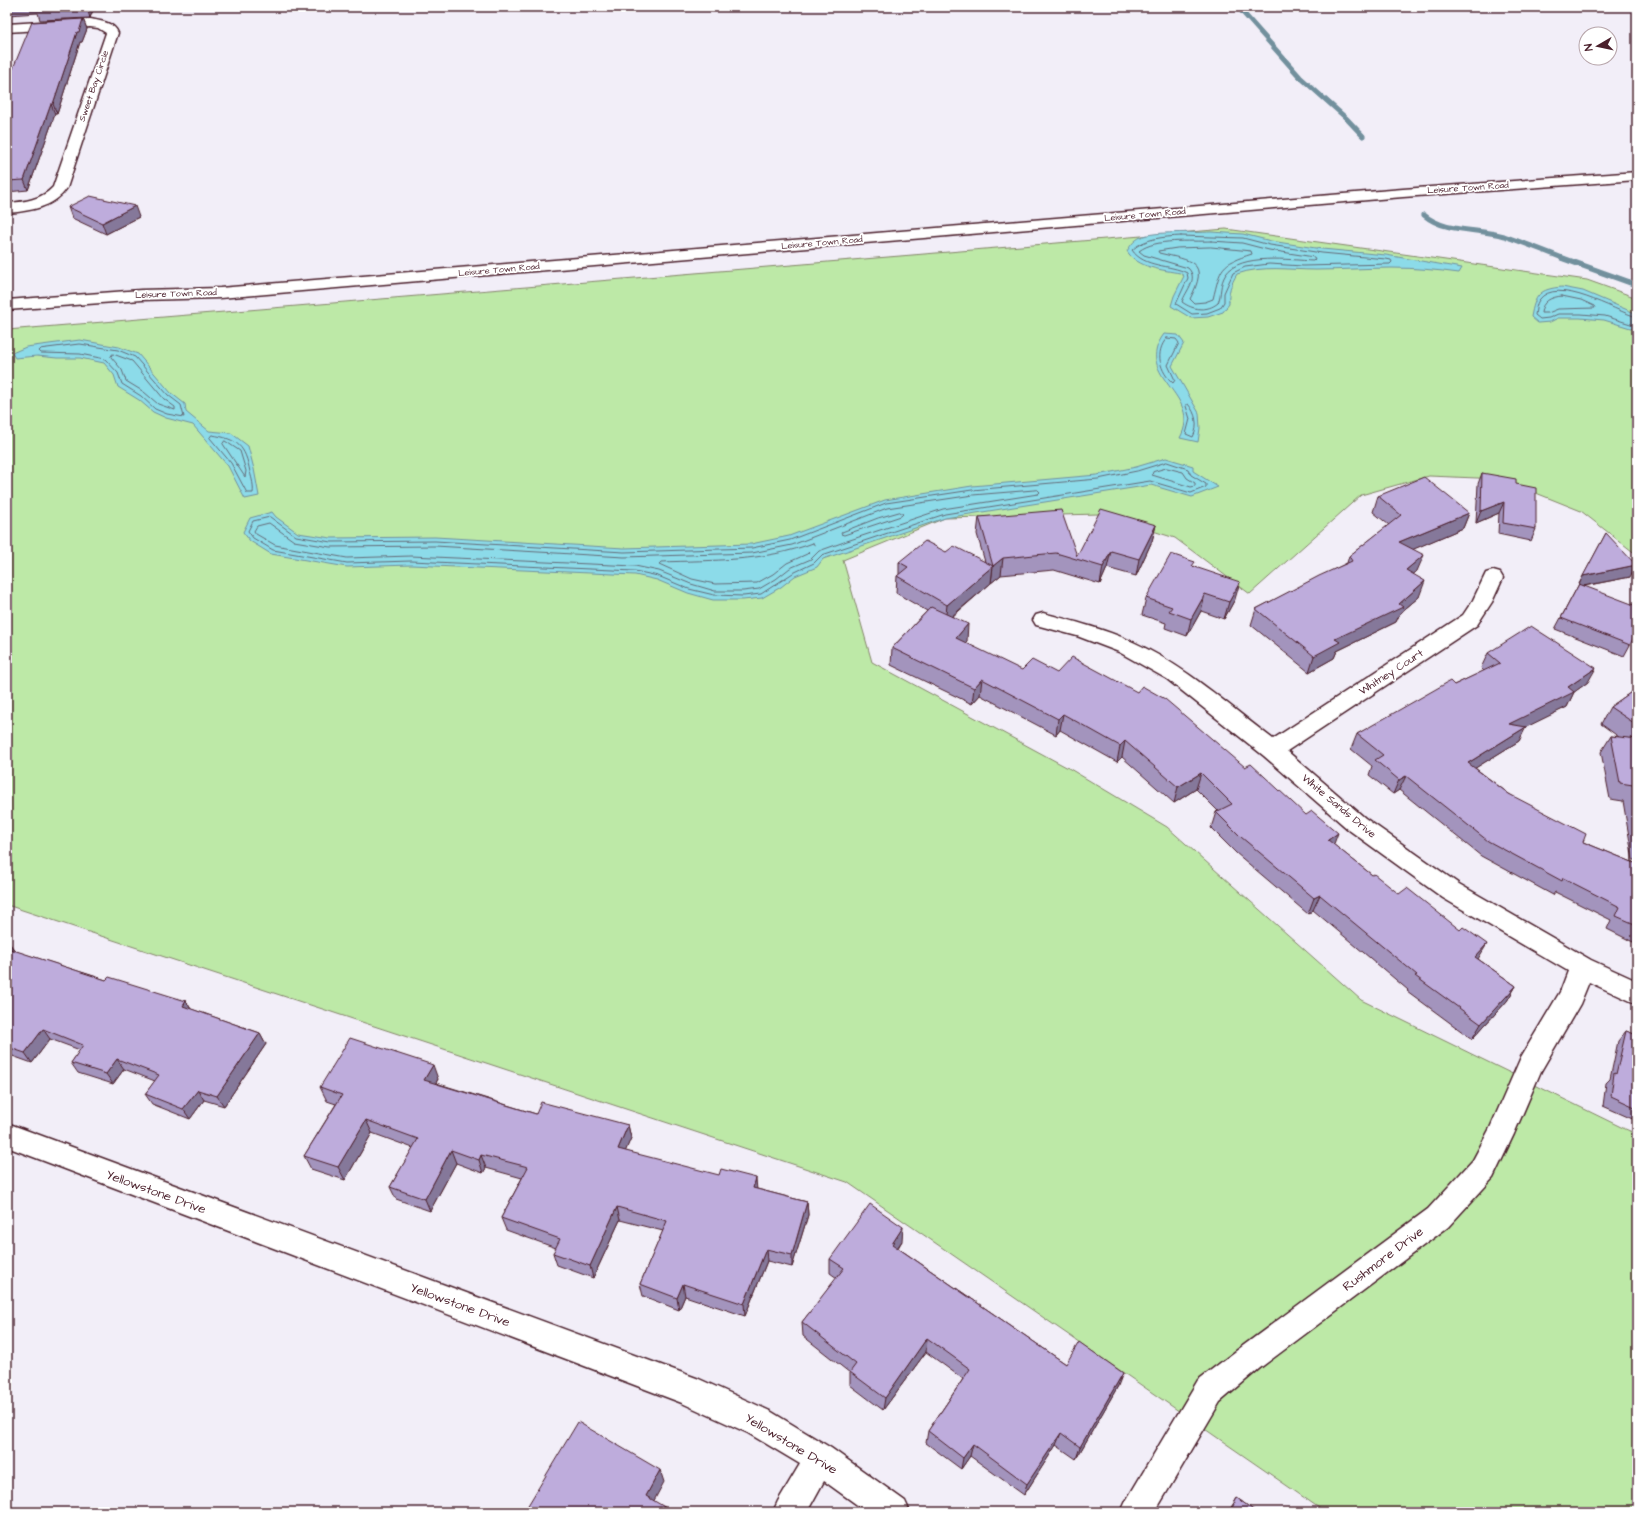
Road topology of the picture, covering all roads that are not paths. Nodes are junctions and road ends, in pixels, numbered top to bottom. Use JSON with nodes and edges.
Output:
{"nodes":[{"id":1,"x":7,"y":28,"type":"edge"},
{"id":2,"x":1637,"y":176,"type":"edge"},
{"id":3,"x":7,"y":208,"type":"edge"},
{"id":4,"x":7,"y":305,"type":"edge"},
{"id":5,"x":1493,"y":578,"type":"dead end"},
{"id":6,"x":1043,"y":620,"type":"dead end"},
{"id":7,"x":1272,"y":750,"type":"junction"},
{"id":8,"x":1582,"y":967,"type":"junction"},
{"id":9,"x":1637,"y":993,"type":"edge"},
{"id":10,"x":7,"y":1135,"type":"edge"},
{"id":11,"x":820,"y":1459,"type":"junction"},
{"id":12,"x":789,"y":1512,"type":"edge"},
{"id":13,"x":894,"y":1512,"type":"edge"},
{"id":14,"x":1137,"y":1512,"type":"edge"}],
"edges":[{"from":1,"to":3,"type":"street","name":"Sweet Bay Circle"},
{"from":2,"to":4,"type":"street","name":"Leisure Town Road"},
{"from":5,"to":7,"type":"street","name":"Whitney Court"},
{"from":6,"to":7,"type":"street","name":"White Sands Drive"},
{"from":7,"to":8,"type":"street","name":"White Sands Drive"},
{"from":8,"to":9,"type":"street","name":"White Sands Drive"},
{"from":8,"to":14,"type":"street","name":"Rushmore Drive"},
{"from":10,"to":11,"type":"street","name":"Yellowstone Drive"},
{"from":11,"to":12,"type":"street"},
{"from":11,"to":13,"type":"street","name":"Yellowstone Drive"}]}
